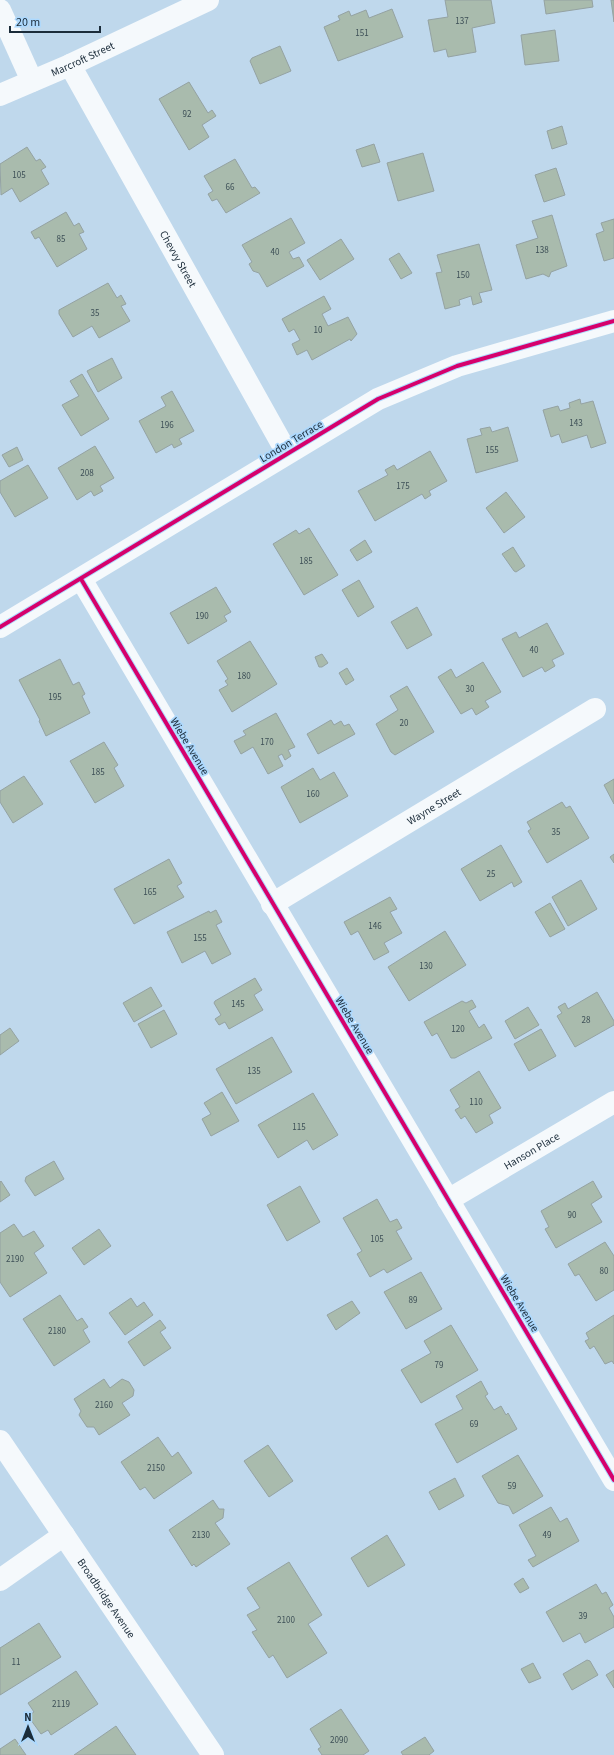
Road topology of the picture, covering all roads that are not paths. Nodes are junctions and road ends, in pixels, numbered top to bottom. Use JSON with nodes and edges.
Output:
{"nodes":[{"id":1,"x":208,"y":0,"type":"edge"},
{"id":2,"x":0,"y":10,"type":"edge"},
{"id":3,"x":70,"y":65,"type":"junction"},
{"id":4,"x":32,"y":81,"type":"junction"},
{"id":5,"x":0,"y":95,"type":"edge"},
{"id":6,"x":614,"y":321,"type":"edge"},
{"id":7,"x":287,"y":453,"type":"junction"},
{"id":8,"x":80,"y":579,"type":"junction"},
{"id":9,"x":0,"y":627,"type":"edge"},
{"id":10,"x":595,"y":709,"type":"dead end"},
{"id":11,"x":272,"y":904,"type":"junction"},
{"id":12,"x":614,"y":1102,"type":"edge"},
{"id":13,"x":448,"y":1200,"type":"junction"},
{"id":14,"x":0,"y":1441,"type":"edge"},
{"id":15,"x":614,"y":1480,"type":"edge"},
{"id":16,"x":64,"y":1535,"type":"junction"},
{"id":17,"x":0,"y":1580,"type":"edge"},
{"id":18,"x":213,"y":1755,"type":"edge"}],
"edges":[{"from":1,"to":3,"type":"street","name":"Marcroft Street"},
{"from":2,"to":4,"type":"street"},
{"from":3,"to":4,"type":"street","name":"Marcroft Street"},
{"from":3,"to":7,"type":"street","name":"Chevvy Street"},
{"from":4,"to":5,"type":"street","name":"Marcroft Street"},
{"from":6,"to":7,"type":"street","name":"London Terrace"},
{"from":7,"to":8,"type":"street","name":"London Terrace"},
{"from":8,"to":9,"type":"street","name":"London Terrace"},
{"from":8,"to":11,"type":"street","name":"Wiebe Avenue"},
{"from":10,"to":11,"type":"street","name":"Wayne Street"},
{"from":11,"to":13,"type":"street","name":"Wiebe Avenue"},
{"from":12,"to":13,"type":"street","name":"Hanson Place"},
{"from":13,"to":15,"type":"street","name":"Wiebe Avenue"},
{"from":14,"to":16,"type":"street","name":"Broadbridge Avenue"},
{"from":16,"to":17,"type":"street"},
{"from":16,"to":18,"type":"street","name":"Broadbridge Avenue"}]}
